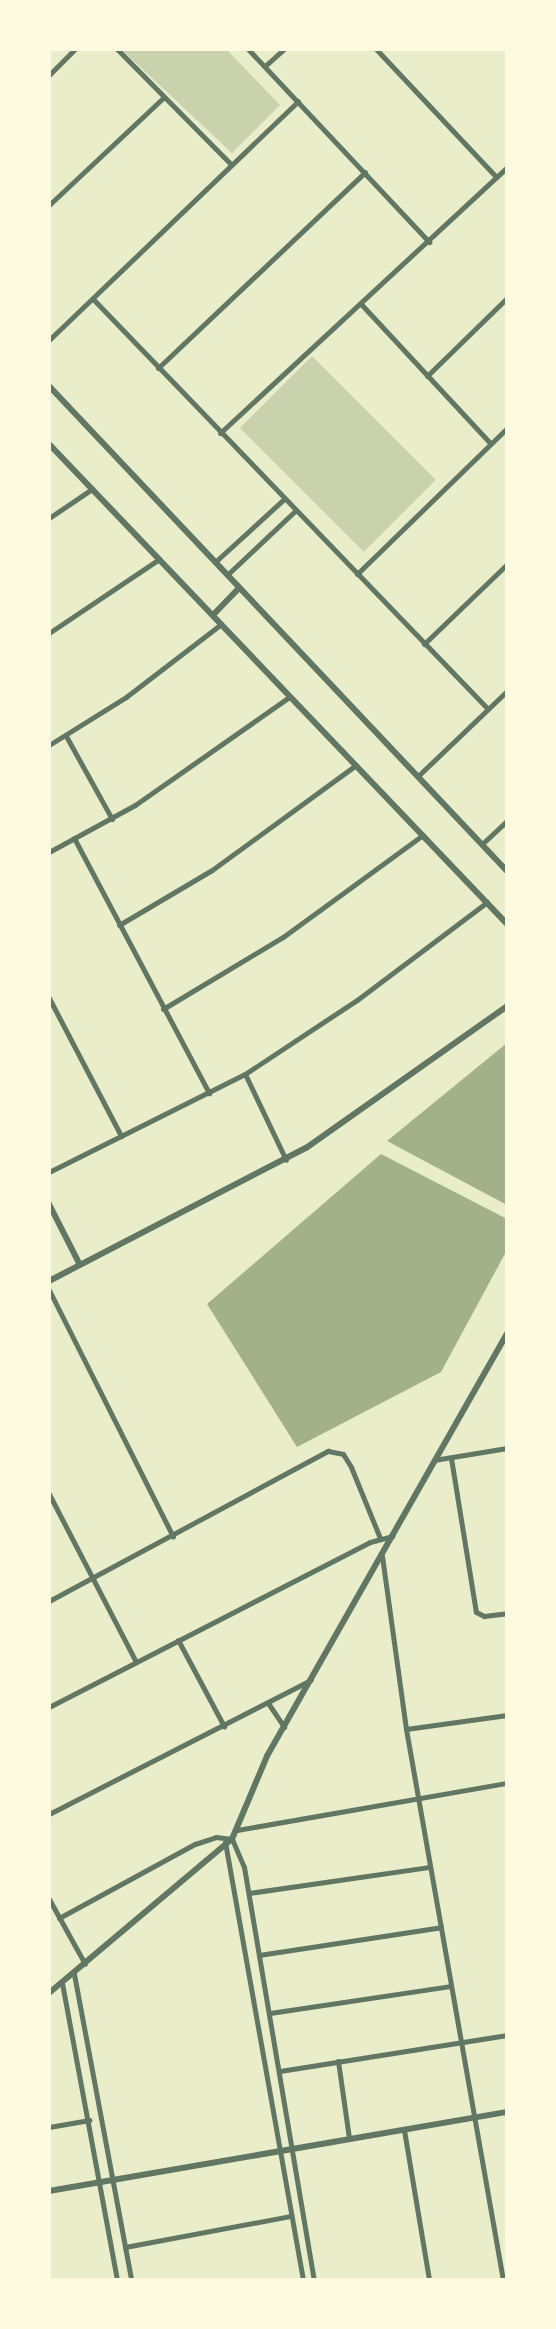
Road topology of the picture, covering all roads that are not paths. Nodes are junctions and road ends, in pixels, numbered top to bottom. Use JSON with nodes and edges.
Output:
{"nodes":[{"id":1,"x":75,"y":49,"type":"edge"},
{"id":2,"x":117,"y":49,"type":"edge"},
{"id":3,"x":248,"y":49,"type":"edge"},
{"id":4,"x":284,"y":49,"type":"edge"},
{"id":5,"x":376,"y":49,"type":"edge"},
{"id":6,"x":265,"y":66,"type":"junction"},
{"id":7,"x":49,"y":75,"type":"edge"},
{"id":8,"x":163,"y":98,"type":"junction"},
{"id":9,"x":298,"y":101,"type":"junction"},
{"id":10,"x":231,"y":164,"type":"junction"},
{"id":11,"x":507,"y":167,"type":"edge"},
{"id":12,"x":365,"y":172,"type":"junction"},
{"id":13,"x":496,"y":177,"type":"junction"},
{"id":14,"x":49,"y":205,"type":"edge"},
{"id":15,"x":429,"y":242,"type":"junction"},
{"id":16,"x":507,"y":298,"type":"edge"},
{"id":17,"x":93,"y":299,"type":"junction"},
{"id":18,"x":361,"y":304,"type":"junction"},
{"id":19,"x":49,"y":340,"type":"edge"},
{"id":20,"x":158,"y":368,"type":"junction"},
{"id":21,"x":426,"y":376,"type":"junction"},
{"id":22,"x":49,"y":386,"type":"edge"},
{"id":23,"x":507,"y":428,"type":"edge"},
{"id":24,"x":220,"y":433,"type":"junction"},
{"id":25,"x":490,"y":443,"type":"junction"},
{"id":26,"x":49,"y":444,"type":"edge"},
{"id":27,"x":92,"y":489,"type":"junction"},
{"id":28,"x":284,"y":499,"type":"junction"},
{"id":29,"x":295,"y":511,"type":"junction"},
{"id":30,"x":49,"y":518,"type":"edge"},
{"id":31,"x":159,"y":559,"type":"junction"},
{"id":32,"x":215,"y":562,"type":"junction"},
{"id":33,"x":507,"y":564,"type":"edge"},
{"id":34,"x":357,"y":574,"type":"junction"},
{"id":35,"x":227,"y":575,"type":"junction"},
{"id":36,"x":239,"y":588,"type":"junction"},
{"id":37,"x":213,"y":615,"type":"junction"},
{"id":38,"x":221,"y":624,"type":"junction"},
{"id":39,"x":49,"y":633,"type":"edge"},
{"id":40,"x":424,"y":644,"type":"junction"},
{"id":41,"x":507,"y":691,"type":"edge"},
{"id":42,"x":289,"y":697,"type":"junction"},
{"id":43,"x":488,"y":709,"type":"junction"},
{"id":44,"x":66,"y":736,"type":"junction"},
{"id":45,"x":49,"y":745,"type":"edge"},
{"id":46,"x":356,"y":765,"type":"junction"},
{"id":47,"x":418,"y":776,"type":"junction"},
{"id":48,"x":112,"y":819,"type":"junction"},
{"id":49,"x":507,"y":821,"type":"edge"},
{"id":50,"x":423,"y":835,"type":"junction"},
{"id":51,"x":74,"y":838,"type":"junction"},
{"id":52,"x":482,"y":844,"type":"junction"},
{"id":53,"x":49,"y":852,"type":"edge"},
{"id":54,"x":507,"y":871,"type":"edge"},
{"id":55,"x":487,"y":902,"type":"junction"},
{"id":56,"x":507,"y":923,"type":"edge"},
{"id":57,"x":119,"y":925,"type":"junction"},
{"id":58,"x":49,"y":998,"type":"edge"},
{"id":59,"x":507,"y":1006,"type":"edge"},
{"id":60,"x":163,"y":1009,"type":"junction"},
{"id":61,"x":245,"y":1074,"type":"junction"},
{"id":62,"x":209,"y":1093,"type":"junction"},
{"id":63,"x":121,"y":1136,"type":"junction"},
{"id":64,"x":286,"y":1160,"type":"junction"},
{"id":65,"x":49,"y":1172,"type":"edge"},
{"id":66,"x":49,"y":1204,"type":"edge"},
{"id":67,"x":80,"y":1265,"type":"junction"},
{"id":68,"x":49,"y":1280,"type":"edge"},
{"id":69,"x":49,"y":1290,"type":"edge"},
{"id":70,"x":507,"y":1333,"type":"edge"},
{"id":71,"x":507,"y":1448,"type":"edge"},
{"id":72,"x":451,"y":1458,"type":"junction"},
{"id":73,"x":434,"y":1460,"type":"junction"},
{"id":74,"x":49,"y":1494,"type":"edge"},
{"id":75,"x":392,"y":1536,"type":"junction"},
{"id":76,"x":173,"y":1537,"type":"junction"},
{"id":77,"x":380,"y":1538,"type":"junction"},
{"id":78,"x":382,"y":1556,"type":"junction"},
{"id":79,"x":94,"y":1578,"type":"junction"},
{"id":80,"x":49,"y":1601,"type":"edge"},
{"id":81,"x":507,"y":1613,"type":"edge"},
{"id":82,"x":178,"y":1640,"type":"junction"},
{"id":83,"x":136,"y":1662,"type":"junction"},
{"id":84,"x":312,"y":1679,"type":"junction"},
{"id":85,"x":268,"y":1703,"type":"junction"},
{"id":86,"x":49,"y":1707,"type":"edge"},
{"id":87,"x":507,"y":1716,"type":"edge"},
{"id":88,"x":224,"y":1726,"type":"junction"},
{"id":89,"x":284,"y":1727,"type":"junction"},
{"id":90,"x":406,"y":1729,"type":"junction"},
{"id":91,"x":507,"y":1783,"type":"edge"},
{"id":92,"x":418,"y":1799,"type":"junction"},
{"id":93,"x":49,"y":1814,"type":"edge"},
{"id":94,"x":237,"y":1830,"type":"junction"},
{"id":95,"x":227,"y":1841,"type":"junction"},
{"id":96,"x":430,"y":1867,"type":"junction"},
{"id":97,"x":249,"y":1894,"type":"junction"},
{"id":98,"x":49,"y":1899,"type":"edge"},
{"id":99,"x":59,"y":1918,"type":"junction"},
{"id":100,"x":441,"y":1927,"type":"junction"},
{"id":101,"x":260,"y":1955,"type":"junction"},
{"id":102,"x":85,"y":1964,"type":"junction"},
{"id":103,"x":74,"y":1973,"type":"junction"},
{"id":104,"x":62,"y":1983,"type":"junction"},
{"id":105,"x":450,"y":1986,"type":"junction"},
{"id":106,"x":49,"y":1993,"type":"edge"},
{"id":107,"x":270,"y":2013,"type":"junction"},
{"id":108,"x":507,"y":2035,"type":"edge"},
{"id":109,"x":461,"y":2042,"type":"junction"},
{"id":110,"x":338,"y":2061,"type":"junction"},
{"id":111,"x":280,"y":2071,"type":"junction"},
{"id":112,"x":96,"y":2089,"type":"junction"},
{"id":113,"x":83,"y":2093,"type":"junction"},
{"id":114,"x":507,"y":2112,"type":"edge"},
{"id":115,"x":473,"y":2118,"type":"junction"},
{"id":116,"x":89,"y":2120,"type":"junction"},
{"id":117,"x":49,"y":2127,"type":"edge"},
{"id":118,"x":404,"y":2130,"type":"junction"},
{"id":119,"x":349,"y":2138,"type":"junction"},
{"id":120,"x":292,"y":2148,"type":"junction"},
{"id":121,"x":280,"y":2150,"type":"junction"},
{"id":122,"x":114,"y":2179,"type":"junction"},
{"id":123,"x":99,"y":2182,"type":"junction"},
{"id":124,"x":49,"y":2191,"type":"edge"},
{"id":125,"x":291,"y":2216,"type":"junction"},
{"id":126,"x":125,"y":2248,"type":"junction"},
{"id":127,"x":117,"y":2280,"type":"edge"},
{"id":128,"x":131,"y":2280,"type":"edge"},
{"id":129,"x":303,"y":2280,"type":"edge"},
{"id":130,"x":314,"y":2280,"type":"edge"},
{"id":131,"x":429,"y":2280,"type":"edge"},
{"id":132,"x":503,"y":2280,"type":"edge"}],
"edges":[{"from":1,"to":7,"type":"street"},
{"from":2,"to":8,"type":"street"},
{"from":3,"to":6,"type":"street"},
{"from":4,"to":6,"type":"street"},
{"from":5,"to":13,"type":"street"},
{"from":6,"to":9,"type":"street"},
{"from":8,"to":10,"type":"street"},
{"from":8,"to":14,"type":"street"},
{"from":9,"to":10,"type":"street"},
{"from":9,"to":12,"type":"street"},
{"from":10,"to":17,"type":"street"},
{"from":11,"to":13,"type":"street"},
{"from":12,"to":15,"type":"street"},
{"from":12,"to":20,"type":"street"},
{"from":13,"to":15,"type":"street"},
{"from":15,"to":18,"type":"street"},
{"from":16,"to":21,"type":"street"},
{"from":17,"to":19,"type":"street"},
{"from":17,"to":20,"type":"street"},
{"from":18,"to":21,"type":"street"},
{"from":18,"to":24,"type":"street"},
{"from":20,"to":24,"type":"street"},
{"from":21,"to":25,"type":"street"},
{"from":22,"to":32,"type":"street"},
{"from":23,"to":25,"type":"street"},
{"from":24,"to":28,"type":"street"},
{"from":25,"to":34,"type":"street"},
{"from":26,"to":27,"type":"street"},
{"from":27,"to":30,"type":"street"},
{"from":27,"to":31,"type":"street"},
{"from":28,"to":29,"type":"street"},
{"from":28,"to":32,"type":"street"},
{"from":29,"to":34,"type":"street"},
{"from":29,"to":35,"type":"street"},
{"from":31,"to":37,"type":"street"},
{"from":31,"to":39,"type":"street"},
{"from":32,"to":35,"type":"street"},
{"from":33,"to":40,"type":"street"},
{"from":34,"to":40,"type":"street"},
{"from":35,"to":36,"type":"street"},
{"from":36,"to":37,"type":"street"},
{"from":36,"to":47,"type":"street"},
{"from":37,"to":38,"type":"street"},
{"from":38,"to":42,"type":"street"},
{"from":38,"to":44,"type":"street"},
{"from":40,"to":43,"type":"street"},
{"from":41,"to":43,"type":"street"},
{"from":42,"to":46,"type":"street"},
{"from":42,"to":48,"type":"street"},
{"from":43,"to":47,"type":"street"},
{"from":44,"to":45,"type":"street"},
{"from":44,"to":48,"type":"street"},
{"from":46,"to":50,"type":"street"},
{"from":46,"to":57,"type":"street"},
{"from":47,"to":52,"type":"street"},
{"from":48,"to":51,"type":"street"},
{"from":49,"to":52,"type":"street"},
{"from":50,"to":55,"type":"street"},
{"from":50,"to":60,"type":"street"},
{"from":51,"to":53,"type":"street"},
{"from":51,"to":57,"type":"street"},
{"from":52,"to":54,"type":"street"},
{"from":55,"to":56,"type":"street"},
{"from":55,"to":61,"type":"street"},
{"from":57,"to":60,"type":"street"},
{"from":58,"to":63,"type":"street"},
{"from":59,"to":64,"type":"street"},
{"from":60,"to":62,"type":"street"},
{"from":61,"to":62,"type":"street"},
{"from":61,"to":64,"type":"street"},
{"from":62,"to":63,"type":"street"},
{"from":63,"to":65,"type":"street"},
{"from":64,"to":67,"type":"street"},
{"from":66,"to":67,"type":"street"},
{"from":67,"to":68,"type":"street"},
{"from":69,"to":76,"type":"street"},
{"from":70,"to":73,"type":"street"},
{"from":71,"to":72,"type":"street"},
{"from":72,"to":73,"type":"street"},
{"from":72,"to":81,"type":"street"},
{"from":73,"to":75,"type":"street"},
{"from":74,"to":79,"type":"street"},
{"from":75,"to":77,"type":"street"},
{"from":75,"to":78,"type":"street"},
{"from":76,"to":77,"type":"street"},
{"from":76,"to":79,"type":"street"},
{"from":77,"to":82,"type":"street"},
{"from":78,"to":84,"type":"street"},
{"from":78,"to":90,"type":"street"},
{"from":79,"to":80,"type":"street"},
{"from":79,"to":83,"type":"street"},
{"from":82,"to":83,"type":"street"},
{"from":82,"to":88,"type":"street"},
{"from":83,"to":86,"type":"street"},
{"from":84,"to":85,"type":"street"},
{"from":84,"to":89,"type":"street"},
{"from":85,"to":88,"type":"street"},
{"from":85,"to":89,"type":"street"},
{"from":87,"to":90,"type":"street"},
{"from":88,"to":93,"type":"street"},
{"from":89,"to":94,"type":"street"},
{"from":90,"to":92,"type":"street"},
{"from":91,"to":92,"type":"street"},
{"from":92,"to":94,"type":"street"},
{"from":92,"to":96,"type":"street"},
{"from":94,"to":95,"type":"street"},
{"from":95,"to":97,"type":"street"},
{"from":95,"to":99,"type":"street"},
{"from":95,"to":102,"type":"street"},
{"from":95,"to":121,"type":"street"},
{"from":96,"to":97,"type":"street"},
{"from":96,"to":100,"type":"street"},
{"from":97,"to":101,"type":"street"},
{"from":98,"to":99,"type":"street"},
{"from":99,"to":102,"type":"street"},
{"from":100,"to":101,"type":"street"},
{"from":100,"to":105,"type":"street"},
{"from":101,"to":107,"type":"street"},
{"from":102,"to":103,"type":"street"},
{"from":103,"to":104,"type":"street"},
{"from":103,"to":112,"type":"street"},
{"from":104,"to":106,"type":"street"},
{"from":104,"to":113,"type":"street"},
{"from":105,"to":107,"type":"street"},
{"from":105,"to":109,"type":"street"},
{"from":107,"to":111,"type":"street"},
{"from":108,"to":109,"type":"street"},
{"from":109,"to":110,"type":"street"},
{"from":109,"to":115,"type":"street"},
{"from":110,"to":111,"type":"street"},
{"from":110,"to":119,"type":"street"},
{"from":111,"to":120,"type":"street"},
{"from":112,"to":113,"type":"street"},
{"from":112,"to":122,"type":"street"},
{"from":113,"to":116,"type":"street"},
{"from":114,"to":115,"type":"street"},
{"from":115,"to":118,"type":"street"},
{"from":115,"to":132,"type":"street"},
{"from":116,"to":117,"type":"street"},
{"from":116,"to":123,"type":"street"},
{"from":118,"to":119,"type":"street"},
{"from":118,"to":131,"type":"street"},
{"from":119,"to":120,"type":"street"},
{"from":120,"to":121,"type":"street"},
{"from":120,"to":130,"type":"street"},
{"from":121,"to":122,"type":"street"},
{"from":121,"to":125,"type":"street"},
{"from":122,"to":123,"type":"street"},
{"from":122,"to":126,"type":"street"},
{"from":123,"to":124,"type":"street"},
{"from":123,"to":127,"type":"street"},
{"from":125,"to":126,"type":"street"},
{"from":125,"to":129,"type":"street"},
{"from":126,"to":128,"type":"street"}]}
